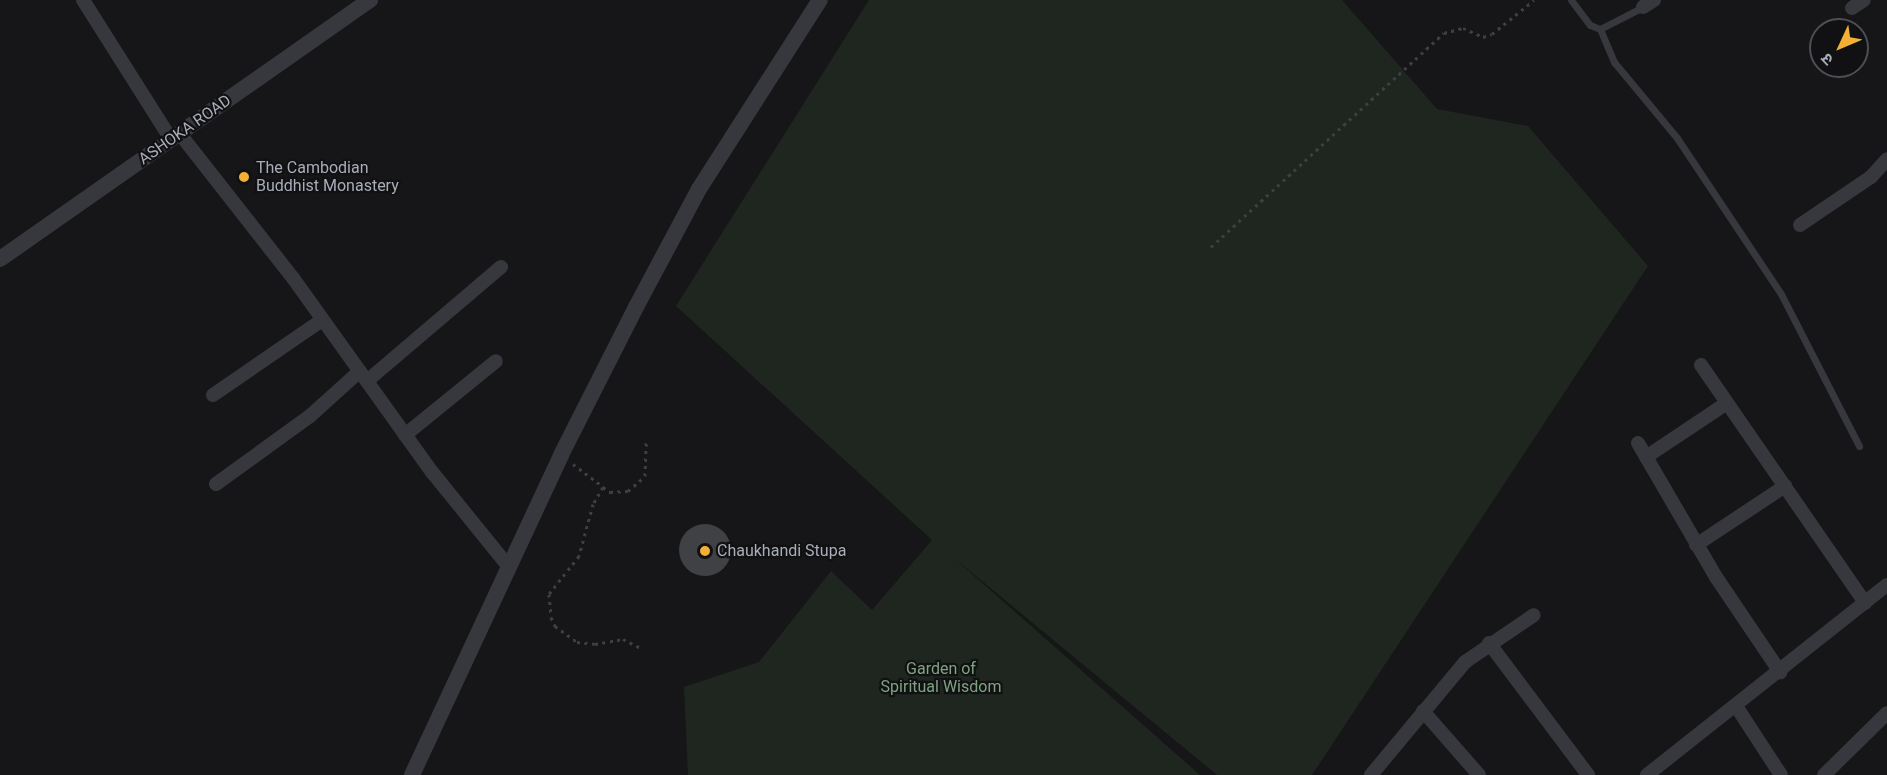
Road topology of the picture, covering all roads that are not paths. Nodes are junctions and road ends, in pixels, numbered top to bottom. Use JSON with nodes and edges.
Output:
{"nodes":[{"id":1,"x":83,"y":0,"type":"edge"},
{"id":2,"x":370,"y":0,"type":"edge"},
{"id":3,"x":820,"y":0,"type":"edge"},
{"id":4,"x":1570,"y":0,"type":"edge"},
{"id":5,"x":1649,"y":4,"type":"edge"},
{"id":6,"x":1600,"y":29,"type":"junction"},
{"id":7,"x":176,"y":137,"type":"junction"},
{"id":8,"x":1887,"y":159,"type":"edge"},
{"id":9,"x":1800,"y":225,"type":"dead end"},
{"id":10,"x":0,"y":259,"type":"edge"},
{"id":11,"x":501,"y":267,"type":"dead end"},
{"id":12,"x":322,"y":320,"type":"junction"},
{"id":13,"x":496,"y":361,"type":"dead end"},
{"id":14,"x":1701,"y":365,"type":"dead end"},
{"id":15,"x":363,"y":376,"type":"junction"},
{"id":16,"x":213,"y":394,"type":"dead end"},
{"id":17,"x":1727,"y":403,"type":"junction"},
{"id":18,"x":405,"y":435,"type":"junction"},
{"id":19,"x":1638,"y":443,"type":"dead end"},
{"id":20,"x":1859,"y":446,"type":"dead end"},
{"id":21,"x":1646,"y":457,"type":"junction"},
{"id":22,"x":216,"y":484,"type":"dead end"},
{"id":23,"x":1785,"y":486,"type":"junction"},
{"id":24,"x":1696,"y":545,"type":"junction"},
{"id":25,"x":509,"y":567,"type":"junction"},
{"id":26,"x":1887,"y":585,"type":"edge"},
{"id":27,"x":1865,"y":603,"type":"junction"},
{"id":28,"x":1534,"y":615,"type":"dead end"},
{"id":29,"x":1489,"y":644,"type":"junction"},
{"id":30,"x":1780,"y":672,"type":"junction"},
{"id":31,"x":1736,"y":706,"type":"junction"},
{"id":32,"x":1423,"y":711,"type":"junction"},
{"id":33,"x":1887,"y":713,"type":"edge"},
{"id":34,"x":412,"y":775,"type":"edge"},
{"id":35,"x":1371,"y":775,"type":"edge"},
{"id":36,"x":1479,"y":775,"type":"edge"},
{"id":37,"x":1588,"y":775,"type":"edge"},
{"id":38,"x":1647,"y":775,"type":"edge"},
{"id":39,"x":1781,"y":775,"type":"edge"},
{"id":40,"x":1824,"y":775,"type":"edge"}],
"edges":[{"from":1,"to":7,"type":"street"},
{"from":2,"to":7,"type":"street","name":"ASHOKA ROAD"},
{"from":3,"to":25,"type":"street"},
{"from":4,"to":6,"type":"lane"},
{"from":5,"to":6,"type":"lane"},
{"from":6,"to":20,"type":"lane"},
{"from":7,"to":10,"type":"street","name":"ASHOKA ROAD"},
{"from":7,"to":12,"type":"street"},
{"from":8,"to":9,"type":"street"},
{"from":11,"to":15,"type":"street"},
{"from":12,"to":15,"type":"street"},
{"from":12,"to":16,"type":"street"},
{"from":13,"to":18,"type":"street"},
{"from":14,"to":17,"type":"street"},
{"from":15,"to":18,"type":"street"},
{"from":15,"to":22,"type":"street"},
{"from":17,"to":21,"type":"street"},
{"from":17,"to":23,"type":"street"},
{"from":18,"to":25,"type":"street"},
{"from":19,"to":21,"type":"street"},
{"from":21,"to":24,"type":"street"},
{"from":23,"to":24,"type":"street"},
{"from":23,"to":27,"type":"street"},
{"from":24,"to":30,"type":"street"},
{"from":25,"to":34,"type":"street"},
{"from":26,"to":27,"type":"street"},
{"from":27,"to":30,"type":"street"},
{"from":28,"to":29,"type":"street"},
{"from":29,"to":32,"type":"street"},
{"from":29,"to":37,"type":"street"},
{"from":30,"to":31,"type":"street"},
{"from":31,"to":38,"type":"street"},
{"from":31,"to":39,"type":"street"},
{"from":32,"to":35,"type":"street"},
{"from":32,"to":36,"type":"street"},
{"from":33,"to":40,"type":"street"}]}
